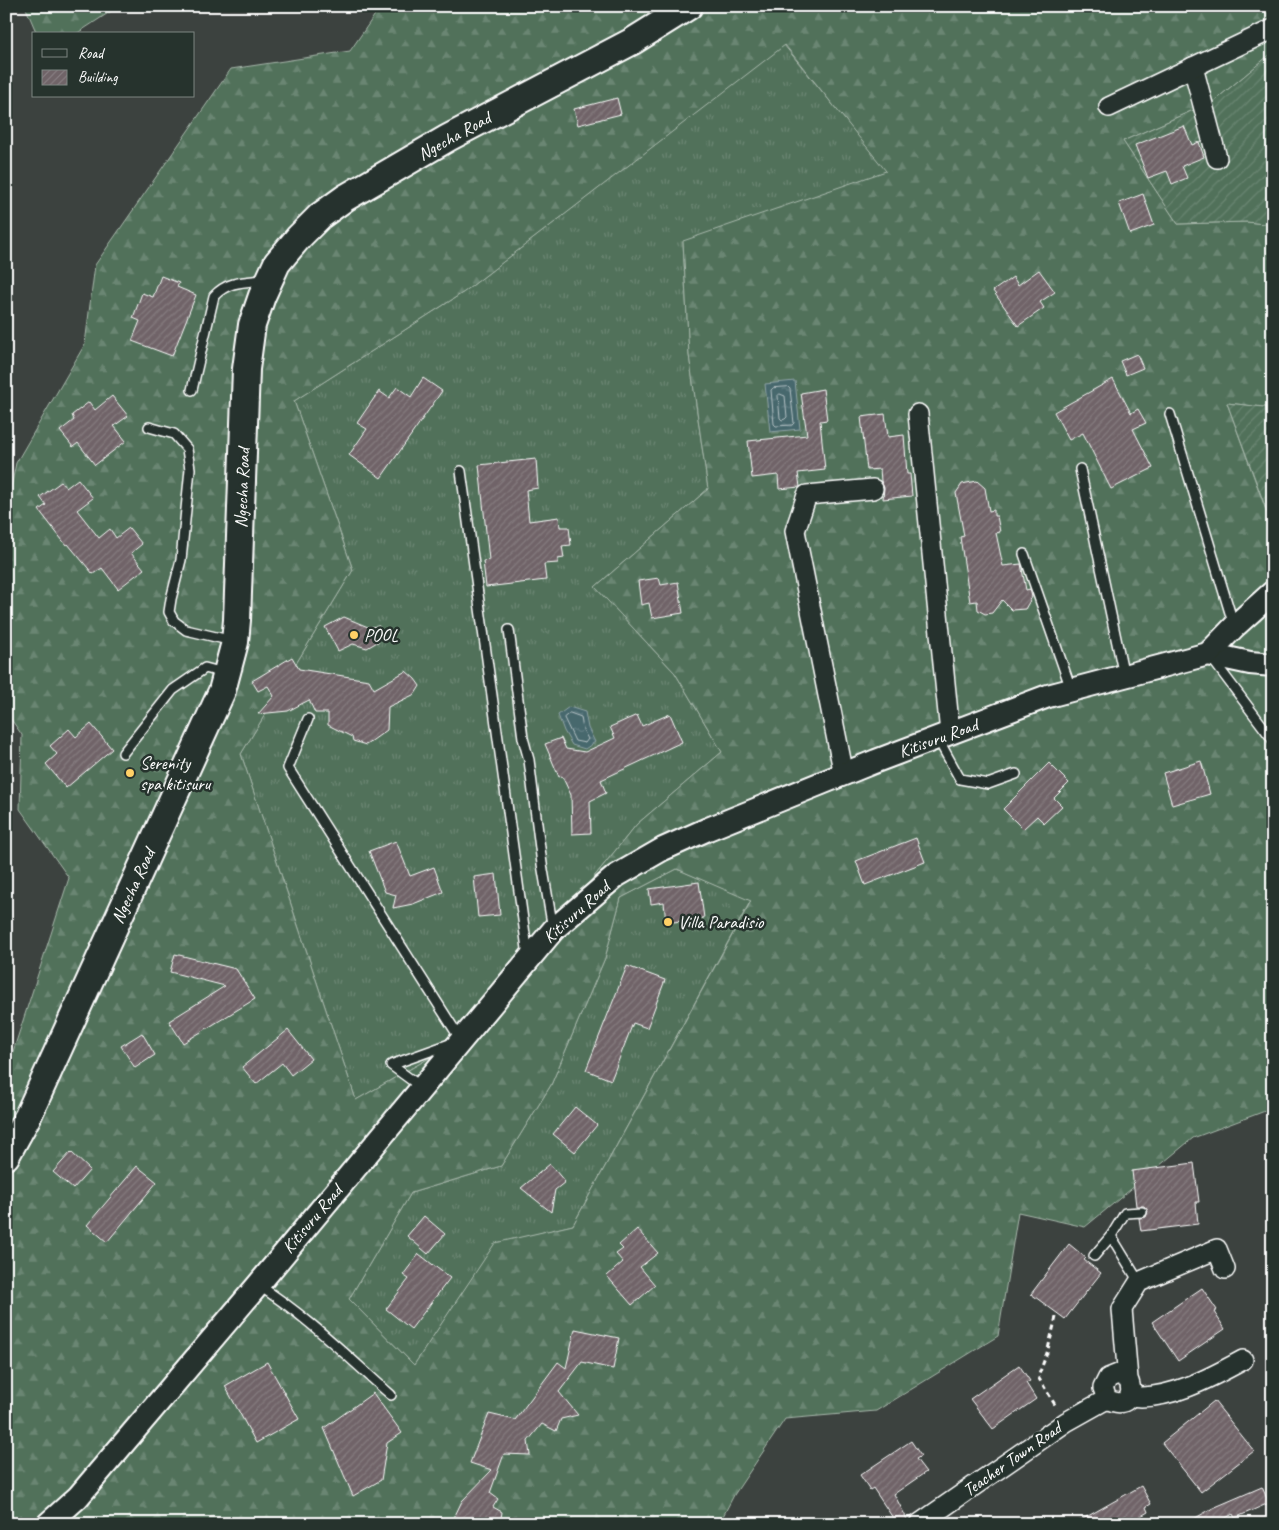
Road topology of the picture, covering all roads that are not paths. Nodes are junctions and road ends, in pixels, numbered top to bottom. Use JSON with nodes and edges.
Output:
{"nodes":[{"id":1,"x":689,"y":6,"type":"edge"},
{"id":2,"x":1273,"y":29,"type":"edge"},
{"id":3,"x":1193,"y":67,"type":"junction"},
{"id":4,"x":1109,"y":107,"type":"dead end"},
{"id":5,"x":1217,"y":158,"type":"dead end"},
{"id":6,"x":270,"y":280,"type":"junction"},
{"id":7,"x":192,"y":390,"type":"dead end"},
{"id":8,"x":918,"y":414,"type":"dead end"},
{"id":9,"x":1170,"y":414,"type":"dead end"},
{"id":10,"x":149,"y":427,"type":"dead end"},
{"id":11,"x":1080,"y":469,"type":"dead end"},
{"id":12,"x":460,"y":471,"type":"dead end"},
{"id":13,"x":873,"y":489,"type":"dead end"},
{"id":14,"x":1024,"y":554,"type":"dead end"},
{"id":15,"x":1273,"y":592,"type":"edge"},
{"id":16,"x":1234,"y":627,"type":"junction"},
{"id":17,"x":509,"y":630,"type":"dead end"},
{"id":18,"x":235,"y":642,"type":"junction"},
{"id":19,"x":1208,"y":654,"type":"junction"},
{"id":20,"x":1273,"y":665,"type":"edge"},
{"id":21,"x":227,"y":673,"type":"junction"},
{"id":22,"x":1124,"y":676,"type":"junction"},
{"id":23,"x":1071,"y":690,"type":"junction"},
{"id":24,"x":308,"y":719,"type":"dead end"},
{"id":25,"x":944,"y":736,"type":"junction"},
{"id":26,"x":1273,"y":740,"type":"edge"},
{"id":27,"x":123,"y":753,"type":"dead end"},
{"id":28,"x":844,"y":774,"type":"junction"},
{"id":29,"x":1016,"y":774,"type":"dead end"},
{"id":30,"x":554,"y":929,"type":"junction"},
{"id":31,"x":528,"y":959,"type":"junction"},
{"id":32,"x":461,"y":1040,"type":"junction"},
{"id":33,"x":421,"y":1087,"type":"junction"},
{"id":34,"x":6,"y":1156,"type":"edge"},
{"id":35,"x":1142,"y":1212,"type":"dead end"},
{"id":36,"x":1111,"y":1236,"type":"junction"},
{"id":37,"x":1094,"y":1256,"type":"dead end"},
{"id":38,"x":1225,"y":1269,"type":"dead end"},
{"id":39,"x":1140,"y":1282,"type":"junction"},
{"id":40,"x":258,"y":1285,"type":"junction"},
{"id":41,"x":1243,"y":1360,"type":"dead end"},
{"id":42,"x":1129,"y":1387,"type":"junction"},
{"id":43,"x":391,"y":1395,"type":"dead end"},
{"id":44,"x":48,"y":1524,"type":"edge"},
{"id":45,"x":919,"y":1524,"type":"edge"}],
"edges":[{"from":1,"to":6,"type":"main road","name":"Ngecha Road"},
{"from":2,"to":3,"type":"street"},
{"from":3,"to":4,"type":"street"},
{"from":3,"to":5,"type":"street"},
{"from":6,"to":7,"type":"lane"},
{"from":6,"to":18,"type":"main road","name":"Ngecha Road"},
{"from":8,"to":25,"type":"street"},
{"from":9,"to":16,"type":"lane"},
{"from":10,"to":18,"type":"lane"},
{"from":11,"to":22,"type":"lane"},
{"from":12,"to":31,"type":"lane"},
{"from":13,"to":28,"type":"street"},
{"from":14,"to":23,"type":"lane"},
{"from":15,"to":16,"type":"street"},
{"from":16,"to":19,"type":"street"},
{"from":17,"to":30,"type":"lane"},
{"from":18,"to":21,"type":"main road","name":"Ngecha Road"},
{"from":19,"to":20,"type":"street"},
{"from":19,"to":22,"type":"street","name":"Kitisuru Road"},
{"from":19,"to":26,"type":"lane"},
{"from":21,"to":27,"type":"lane"},
{"from":21,"to":34,"type":"main road","name":"Ngecha Road"},
{"from":22,"to":23,"type":"street","name":"Kitisuru Road"},
{"from":23,"to":25,"type":"street","name":"Kitisuru Road"},
{"from":24,"to":32,"type":"lane"},
{"from":25,"to":28,"type":"street","name":"Kitisuru Road"},
{"from":25,"to":29,"type":"lane"},
{"from":28,"to":30,"type":"street","name":"Kitisuru Road"},
{"from":30,"to":31,"type":"street","name":"Kitisuru Road"},
{"from":31,"to":32,"type":"street","name":"Kitisuru Road"},
{"from":32,"to":33,"type":"street","name":"Kitisuru Road"},
{"from":32,"to":33,"type":"lane"},
{"from":33,"to":40,"type":"street","name":"Kitisuru Road"},
{"from":35,"to":36,"type":"lane"},
{"from":36,"to":37,"type":"lane"},
{"from":36,"to":39,"type":"lane"},
{"from":38,"to":39,"type":"street"},
{"from":39,"to":42,"type":"street"},
{"from":40,"to":43,"type":"lane"},
{"from":40,"to":44,"type":"street","name":"Kitisuru Road"},
{"from":41,"to":42,"type":"street"},
{"from":42,"to":45,"type":"street","name":"Teacher Town Road"}]}
